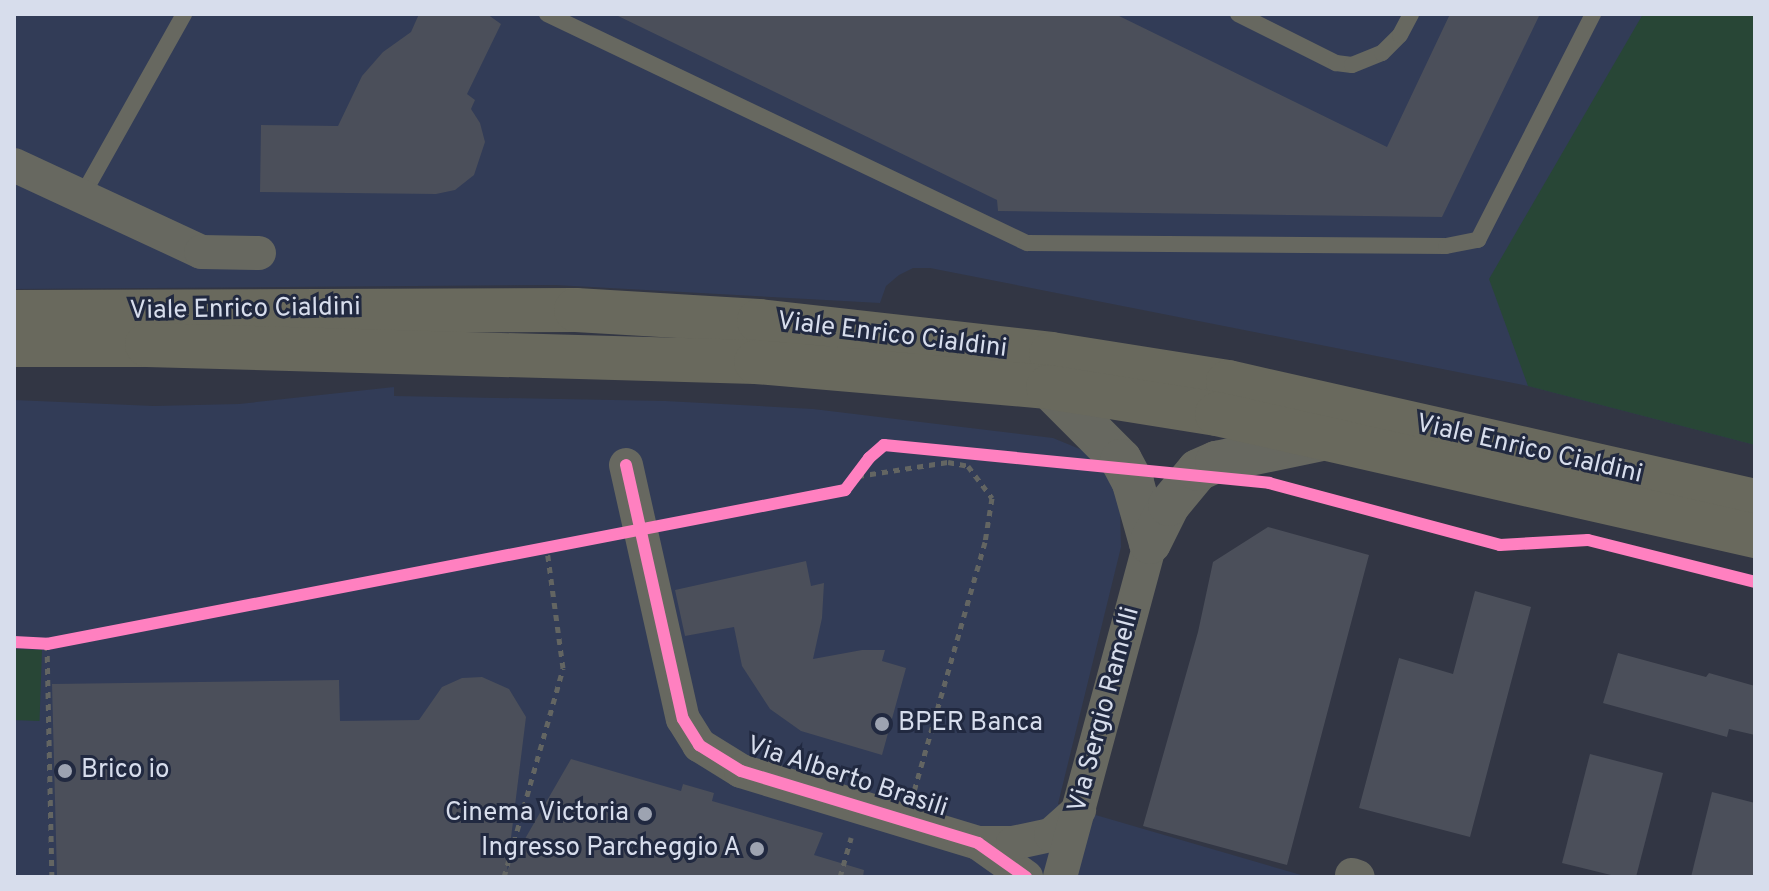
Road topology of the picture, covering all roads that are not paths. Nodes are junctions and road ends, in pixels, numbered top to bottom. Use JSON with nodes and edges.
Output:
{"nodes":[{"id":1,"x":184,"y":14,"type":"edge"},
{"id":2,"x":547,"y":14,"type":"edge"},
{"id":3,"x":1238,"y":14,"type":"edge"},
{"id":4,"x":1411,"y":14,"type":"edge"},
{"id":5,"x":1593,"y":14,"type":"edge"},
{"id":6,"x":14,"y":165,"type":"edge"},
{"id":7,"x":82,"y":196,"type":"junction"},
{"id":8,"x":259,"y":253,"type":"dead end"},
{"id":9,"x":14,"y":312,"type":"edge"},
{"id":10,"x":14,"y":345,"type":"edge"},
{"id":11,"x":1049,"y":370,"type":"junction"},
{"id":12,"x":1326,"y":439,"type":"junction"},
{"id":13,"x":626,"y":465,"type":"dead end"},
{"id":14,"x":1755,"y":501,"type":"edge"},
{"id":15,"x":1755,"y":536,"type":"edge"},
{"id":16,"x":1150,"y":543,"type":"junction"},
{"id":17,"x":1079,"y":810,"type":"junction"},
{"id":18,"x":978,"y":843,"type":"junction"},
{"id":19,"x":1026,"y":877,"type":"edge"},
{"id":20,"x":1060,"y":877,"type":"edge"}],
"edges":[{"from":1,"to":7,"type":"lane"},
{"from":2,"to":5,"type":"lane"},
{"from":3,"to":4,"type":"lane"},
{"from":6,"to":7,"type":"street"},
{"from":7,"to":8,"type":"street"},
{"from":9,"to":11,"type":"main road","name":"Viale Enrico Cialdini"},
{"from":10,"to":11,"type":"main road","name":"Viale Enrico Cialdini"},
{"from":11,"to":12,"type":"main road","name":"Viale Enrico Cialdini"},
{"from":11,"to":14,"type":"main road","name":"Viale Enrico Cialdini"},
{"from":11,"to":16,"type":"street"},
{"from":12,"to":15,"type":"main road","name":"Viale Enrico Cialdini"},
{"from":12,"to":16,"type":"street"},
{"from":13,"to":18,"type":"street","name":"Via Alberto Brasili"},
{"from":16,"to":17,"type":"street","name":"Via Sergio Ramelli"},
{"from":17,"to":18,"type":"street","name":"Via Alberto Brasili"},
{"from":17,"to":20,"type":"street","name":"Via Sergio Ramelli"},
{"from":18,"to":19,"type":"street","name":"Via Alberto Brasili"}]}
